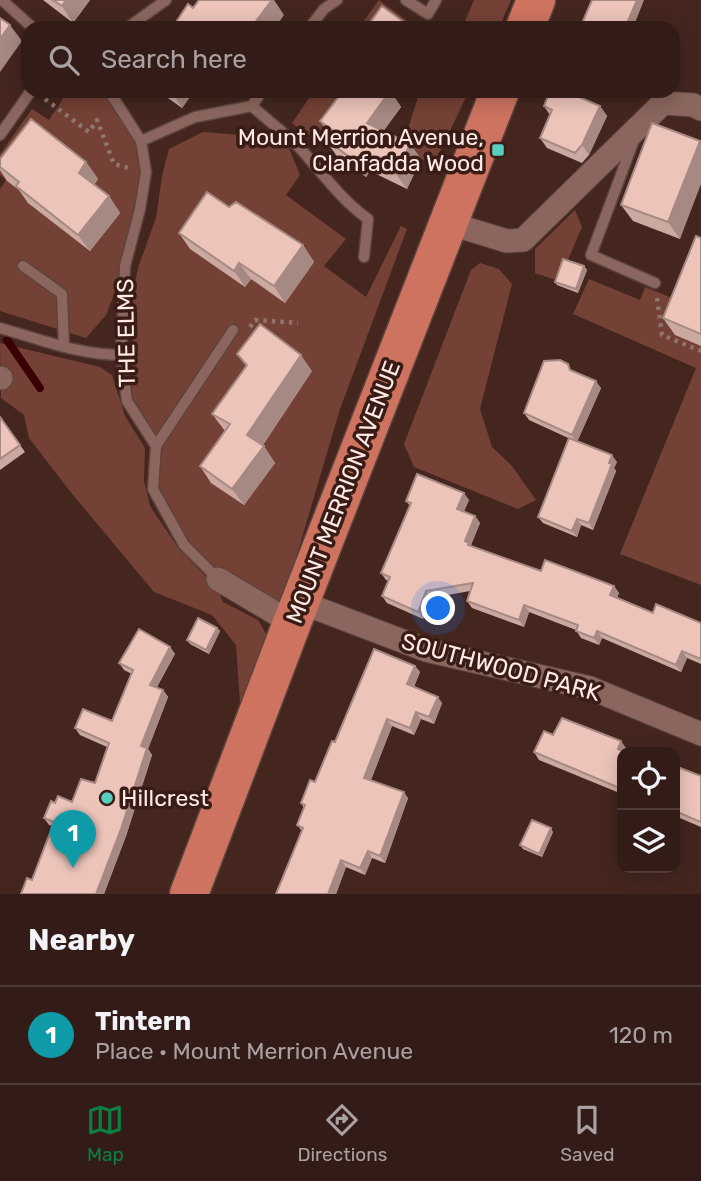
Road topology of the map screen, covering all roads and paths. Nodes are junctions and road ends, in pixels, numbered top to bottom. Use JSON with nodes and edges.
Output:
{"nodes":[{"id":1,"x":2,"y":0,"type":"edge"},
{"id":2,"x":166,"y":0,"type":"edge"},
{"id":3,"x":337,"y":0,"type":"edge"},
{"id":4,"x":406,"y":0,"type":"edge"},
{"id":5,"x":436,"y":0,"type":"edge"},
{"id":6,"x":536,"y":0,"type":"edge"},
{"id":7,"x":25,"y":21,"type":"edge"},
{"id":8,"x":137,"y":21,"type":"edge"},
{"id":9,"x":315,"y":21,"type":"edge"},
{"id":10,"x":528,"y":21,"type":"edge"},
{"id":11,"x":28,"y":98,"type":"edge"},
{"id":12,"x":43,"y":98,"type":"edge"},
{"id":13,"x":113,"y":98,"type":"edge"},
{"id":14,"x":257,"y":98,"type":"edge"},
{"id":15,"x":497,"y":98,"type":"edge"},
{"id":16,"x":252,"y":106,"type":"junction"},
{"id":17,"x":701,"y":109,"type":"edge"},
{"id":18,"x":639,"y":128,"type":"junction"},
{"id":19,"x":0,"y":135,"type":"edge"},
{"id":20,"x":141,"y":141,"type":"junction"},
{"id":21,"x":146,"y":172,"type":"junction"},
{"id":22,"x":448,"y":222,"type":"junction"},
{"id":23,"x":364,"y":257,"type":"dead end"},
{"id":24,"x":23,"y":266,"type":"dead end"},
{"id":25,"x":655,"y":283,"type":"dead end"},
{"id":26,"x":661,"y":294,"type":"dead end"},
{"id":27,"x":298,"y":323,"type":"dead end"},
{"id":28,"x":0,"y":328,"type":"edge"},
{"id":29,"x":233,"y":330,"type":"dead end"},
{"id":30,"x":244,"y":336,"type":"dead end"},
{"id":31,"x":64,"y":347,"type":"junction"},
{"id":32,"x":701,"y":351,"type":"edge"},
{"id":33,"x":121,"y":355,"type":"junction"},
{"id":34,"x":156,"y":446,"type":"junction"},
{"id":35,"x":218,"y":579,"type":"joint"},
{"id":36,"x":296,"y":612,"type":"junction"},
{"id":37,"x":701,"y":734,"type":"edge"},
{"id":38,"x":189,"y":894,"type":"edge"}],
"edges":[{"from":1,"to":7,"type":"lane"},
{"from":2,"to":8,"type":"lane"},
{"from":3,"to":9,"type":"lane"},
{"from":4,"to":5,"type":"lane"},
{"from":6,"to":10,"type":"highway"},
{"from":11,"to":19,"type":"lane"},
{"from":12,"to":21,"type":"path"},
{"from":13,"to":20,"type":"lane","name":"THE ELMS"},
{"from":14,"to":16,"type":"lane"},
{"from":15,"to":22,"type":"highway","name":"MOUNT MERRION AVENUE"},
{"from":16,"to":20,"type":"lane"},
{"from":16,"to":23,"type":"lane"},
{"from":17,"to":18,"type":"street"},
{"from":18,"to":22,"type":"street"},
{"from":18,"to":25,"type":"lane"},
{"from":20,"to":21,"type":"lane","name":"THE ELMS"},
{"from":21,"to":33,"type":"lane","name":"THE ELMS"},
{"from":22,"to":36,"type":"highway","name":"MOUNT MERRION AVENUE"},
{"from":24,"to":31,"type":"lane"},
{"from":26,"to":32,"type":"path"},
{"from":27,"to":30,"type":"path"},
{"from":28,"to":31,"type":"lane"},
{"from":29,"to":34,"type":"lane"},
{"from":31,"to":33,"type":"lane"},
{"from":33,"to":34,"type":"lane","name":"THE ELMS"},
{"from":34,"to":35,"type":"lane"},
{"from":35,"to":36,"type":"street"},
{"from":36,"to":37,"type":"street","name":"SOUTHWOOD PARK"},
{"from":36,"to":38,"type":"highway","name":"MOUNT MERRION AVENUE"}]}
